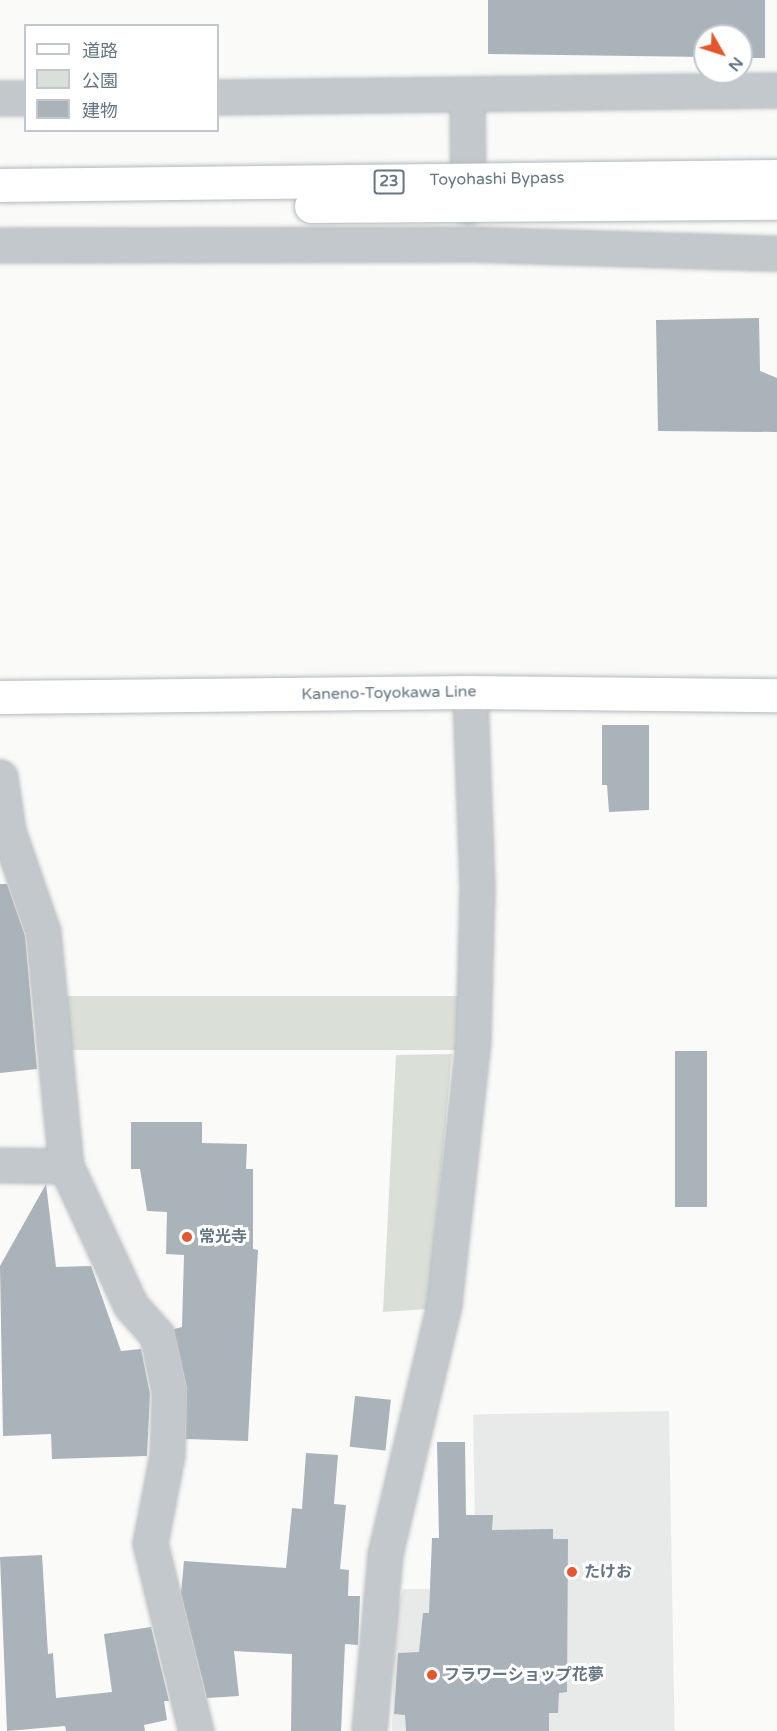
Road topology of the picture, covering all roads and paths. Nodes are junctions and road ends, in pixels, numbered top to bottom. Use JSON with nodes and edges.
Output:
{"nodes":[{"id":1,"x":777,"y":90,"type":"edge"},
{"id":2,"x":467,"y":95,"type":"junction"},
{"id":3,"x":219,"y":97,"type":"edge"},
{"id":4,"x":0,"y":98,"type":"edge"},
{"id":5,"x":24,"y":98,"type":"edge"},
{"id":6,"x":777,"y":176,"type":"edge"},
{"id":7,"x":0,"y":185,"type":"edge"},
{"id":8,"x":777,"y":203,"type":"edge"},
{"id":9,"x":0,"y":208,"type":"edge"},
{"id":10,"x":468,"y":244,"type":"junction"},
{"id":11,"x":0,"y":245,"type":"edge"},
{"id":12,"x":777,"y":253,"type":"edge"},
{"id":13,"x":470,"y":692,"type":"junction"},
{"id":14,"x":777,"y":695,"type":"edge"},
{"id":15,"x":0,"y":697,"type":"edge"},
{"id":16,"x":0,"y":777,"type":"edge"},
{"id":17,"x":0,"y":1165,"type":"edge"},
{"id":18,"x":66,"y":1166,"type":"junction"},
{"id":19,"x":196,"y":1731,"type":"edge"},
{"id":20,"x":369,"y":1731,"type":"edge"}],
"edges":[{"from":1,"to":2,"type":"street"},
{"from":2,"to":3,"type":"street"},
{"from":2,"to":10,"type":"street"},
{"from":4,"to":5,"type":"street"},
{"from":6,"to":7,"type":"main road","name":"Toyohashi Bypass","number":"23","bridge":true},
{"from":8,"to":9,"type":"main road","name":"Toyohashi Bypass","number":"23","bridge":true},
{"from":10,"to":11,"type":"street"},
{"from":10,"to":12,"type":"street"},
{"from":13,"to":14,"type":"main road","name":"Kaneno-Toyokawa Line"},
{"from":13,"to":15,"type":"main road","name":"Kaneno-Toyokawa Line"},
{"from":13,"to":20,"type":"street"},
{"from":16,"to":18,"type":"street"},
{"from":17,"to":18,"type":"street"},
{"from":18,"to":19,"type":"street"}]}
